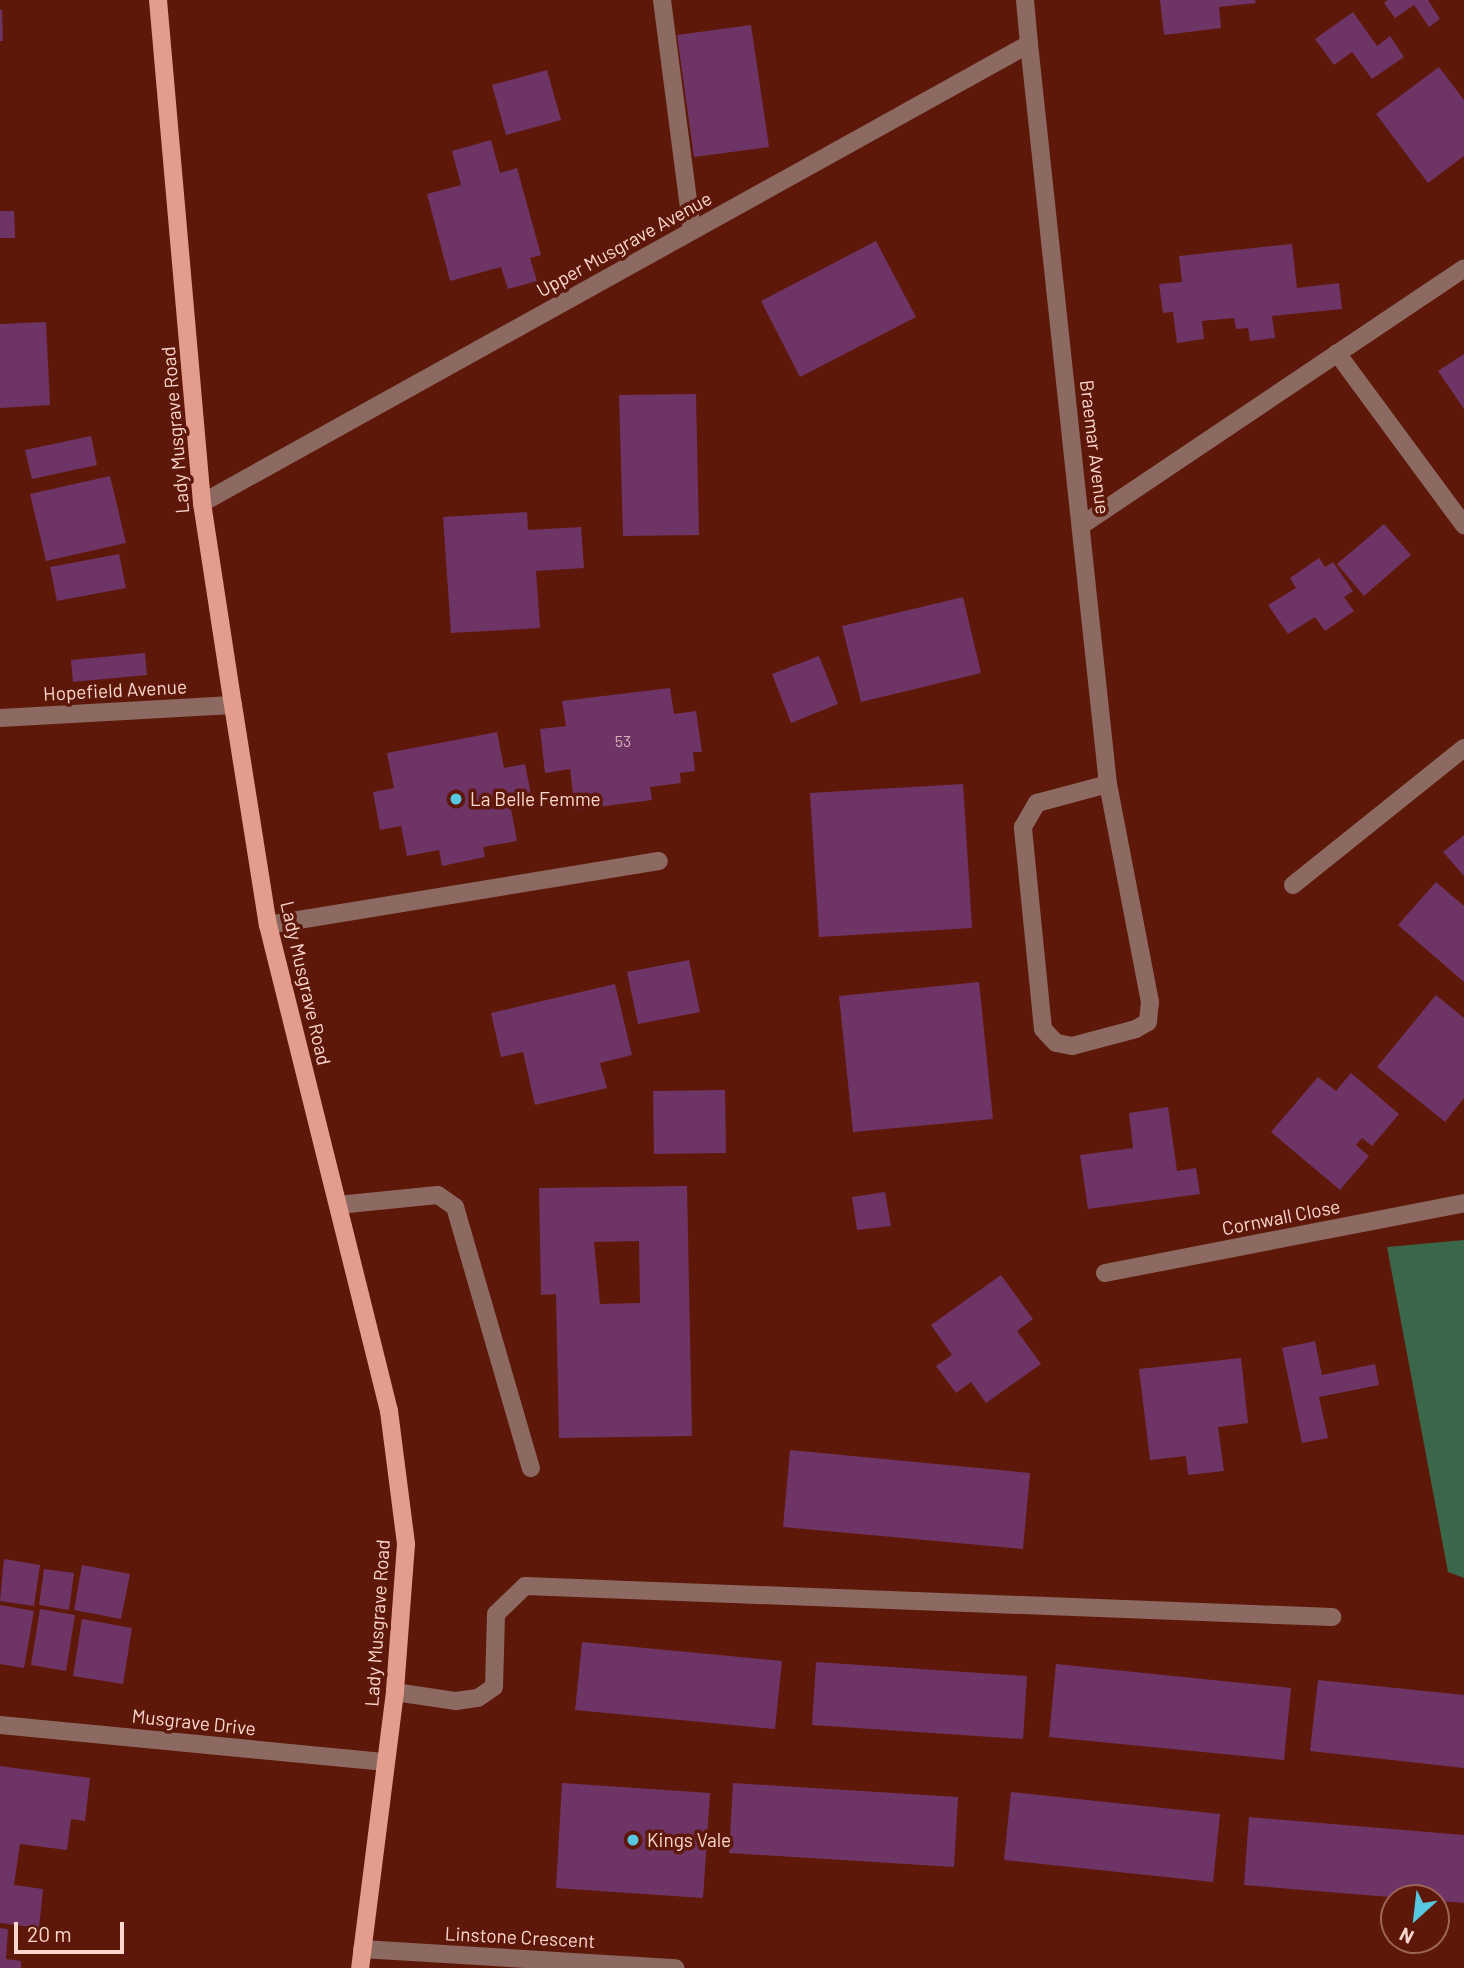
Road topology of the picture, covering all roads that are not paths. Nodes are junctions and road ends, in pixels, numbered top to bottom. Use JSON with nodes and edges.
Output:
{"nodes":[{"id":1,"x":158,"y":0,"type":"edge"},
{"id":2,"x":662,"y":0,"type":"edge"},
{"id":3,"x":1025,"y":0,"type":"edge"},
{"id":4,"x":1029,"y":44,"type":"junction"},
{"id":5,"x":692,"y":230,"type":"junction"},
{"id":6,"x":1464,"y":268,"type":"edge"},
{"id":7,"x":1337,"y":353,"type":"junction"},
{"id":8,"x":202,"y":503,"type":"junction"},
{"id":9,"x":1082,"y":525,"type":"junction"},
{"id":10,"x":1464,"y":525,"type":"edge"},
{"id":11,"x":233,"y":705,"type":"junction"},
{"id":12,"x":0,"y":718,"type":"edge"},
{"id":13,"x":1464,"y":748,"type":"edge"},
{"id":14,"x":1108,"y":784,"type":"junction"},
{"id":15,"x":659,"y":862,"type":"dead end"},
{"id":16,"x":1293,"y":885,"type":"dead end"},
{"id":17,"x":268,"y":925,"type":"junction"},
{"id":18,"x":1464,"y":1203,"type":"edge"},
{"id":19,"x":338,"y":1205,"type":"junction"},
{"id":20,"x":1105,"y":1273,"type":"dead end"},
{"id":21,"x":531,"y":1468,"type":"dead end"},
{"id":22,"x":1332,"y":1617,"type":"dead end"},
{"id":23,"x":396,"y":1692,"type":"junction"},
{"id":24,"x":0,"y":1725,"type":"edge"},
{"id":25,"x":383,"y":1762,"type":"junction"},
{"id":26,"x":362,"y":1949,"type":"junction"},
{"id":27,"x":360,"y":1968,"type":"edge"},
{"id":28,"x":675,"y":1968,"type":"edge"}],
"edges":[{"from":1,"to":8,"type":"main road","name":"Lady Musgrave Road"},
{"from":2,"to":5,"type":"street"},
{"from":3,"to":4,"type":"street"},
{"from":4,"to":5,"type":"street","name":"Upper Musgrave Avenue"},
{"from":4,"to":9,"type":"street","name":"Braemar Avenue"},
{"from":5,"to":8,"type":"street","name":"Upper Musgrave Avenue"},
{"from":6,"to":7,"type":"street","name":"Braemar Avenue"},
{"from":7,"to":9,"type":"street","name":"Braemar Avenue"},
{"from":7,"to":10,"type":"street"},
{"from":8,"to":11,"type":"main road","name":"Lady Musgrave Road"},
{"from":9,"to":14,"type":"street"},
{"from":11,"to":12,"type":"street","name":"Hopefield Avenue"},
{"from":11,"to":17,"type":"main road","name":"Lady Musgrave Road"},
{"from":13,"to":16,"type":"street"},
{"from":14,"to":14,"type":"street"},
{"from":15,"to":17,"type":"street"},
{"from":17,"to":19,"type":"main road","name":"Lady Musgrave Road"},
{"from":18,"to":20,"type":"street","name":"Cornwall Close"},
{"from":19,"to":21,"type":"street"},
{"from":19,"to":23,"type":"main road","name":"Lady Musgrave Road"},
{"from":22,"to":23,"type":"street"},
{"from":23,"to":25,"type":"main road","name":"Lady Musgrave Road"},
{"from":24,"to":25,"type":"street","name":"Musgrave Drive"},
{"from":25,"to":26,"type":"main road","name":"Lady Musgrave Road"},
{"from":26,"to":27,"type":"main road","name":"Lady Musgrave Road"},
{"from":26,"to":28,"type":"street","name":"Linstone Crescent"}]}
